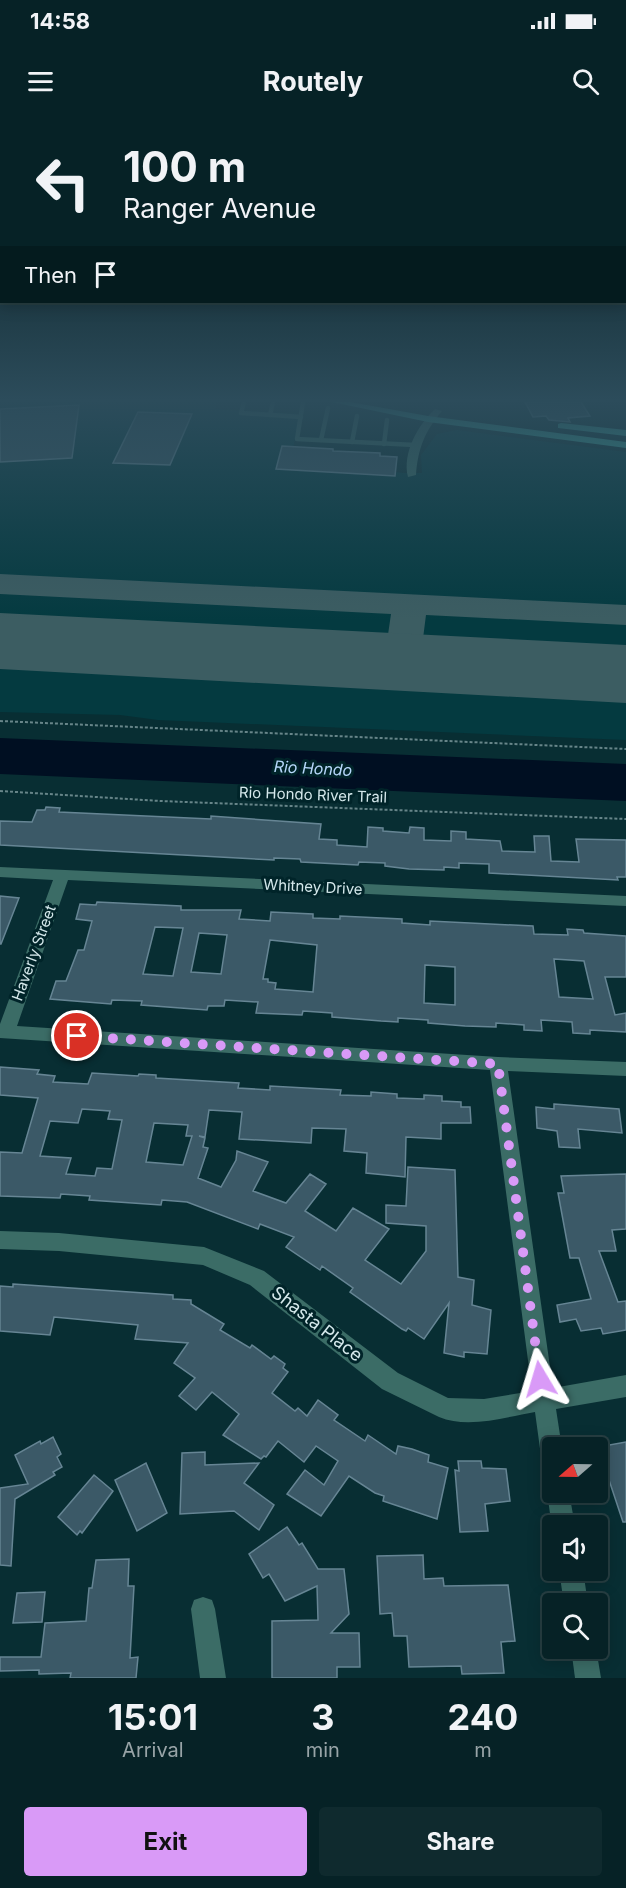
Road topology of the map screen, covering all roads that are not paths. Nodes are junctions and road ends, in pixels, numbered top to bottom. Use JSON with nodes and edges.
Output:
{"nodes":[{"id":1,"x":0,"y":872,"type":"edge"},
{"id":2,"x":62,"y":875,"type":"junction"},
{"id":3,"x":626,"y":901,"type":"edge"},
{"id":4,"x":4,"y":1031,"type":"edge"},
{"id":5,"x":498,"y":1064,"type":"junction"},
{"id":6,"x":626,"y":1069,"type":"edge"},
{"id":7,"x":0,"y":1240,"type":"edge"},
{"id":8,"x":626,"y":1386,"type":"edge"},
{"id":9,"x":543,"y":1402,"type":"junction"},
{"id":10,"x":549,"y":1437,"type":"edge"},
{"id":11,"x":203,"y":1609,"type":"dead end"},
{"id":12,"x":585,"y":1659,"type":"edge"},
{"id":13,"x":213,"y":1678,"type":"edge"},
{"id":14,"x":588,"y":1678,"type":"edge"}],
"edges":[{"from":1,"to":2,"type":"street","name":"Whitney Drive"},
{"from":2,"to":3,"type":"street","name":"Whitney Drive"},
{"from":2,"to":4,"type":"street","name":"Haverly Street"},
{"from":4,"to":5,"type":"street"},
{"from":5,"to":6,"type":"street"},
{"from":5,"to":9,"type":"street"},
{"from":7,"to":9,"type":"street","name":"Shasta Place"},
{"from":8,"to":9,"type":"street","name":"Shasta Place"},
{"from":9,"to":10,"type":"street"},
{"from":11,"to":13,"type":"street"},
{"from":12,"to":14,"type":"street"}]}
